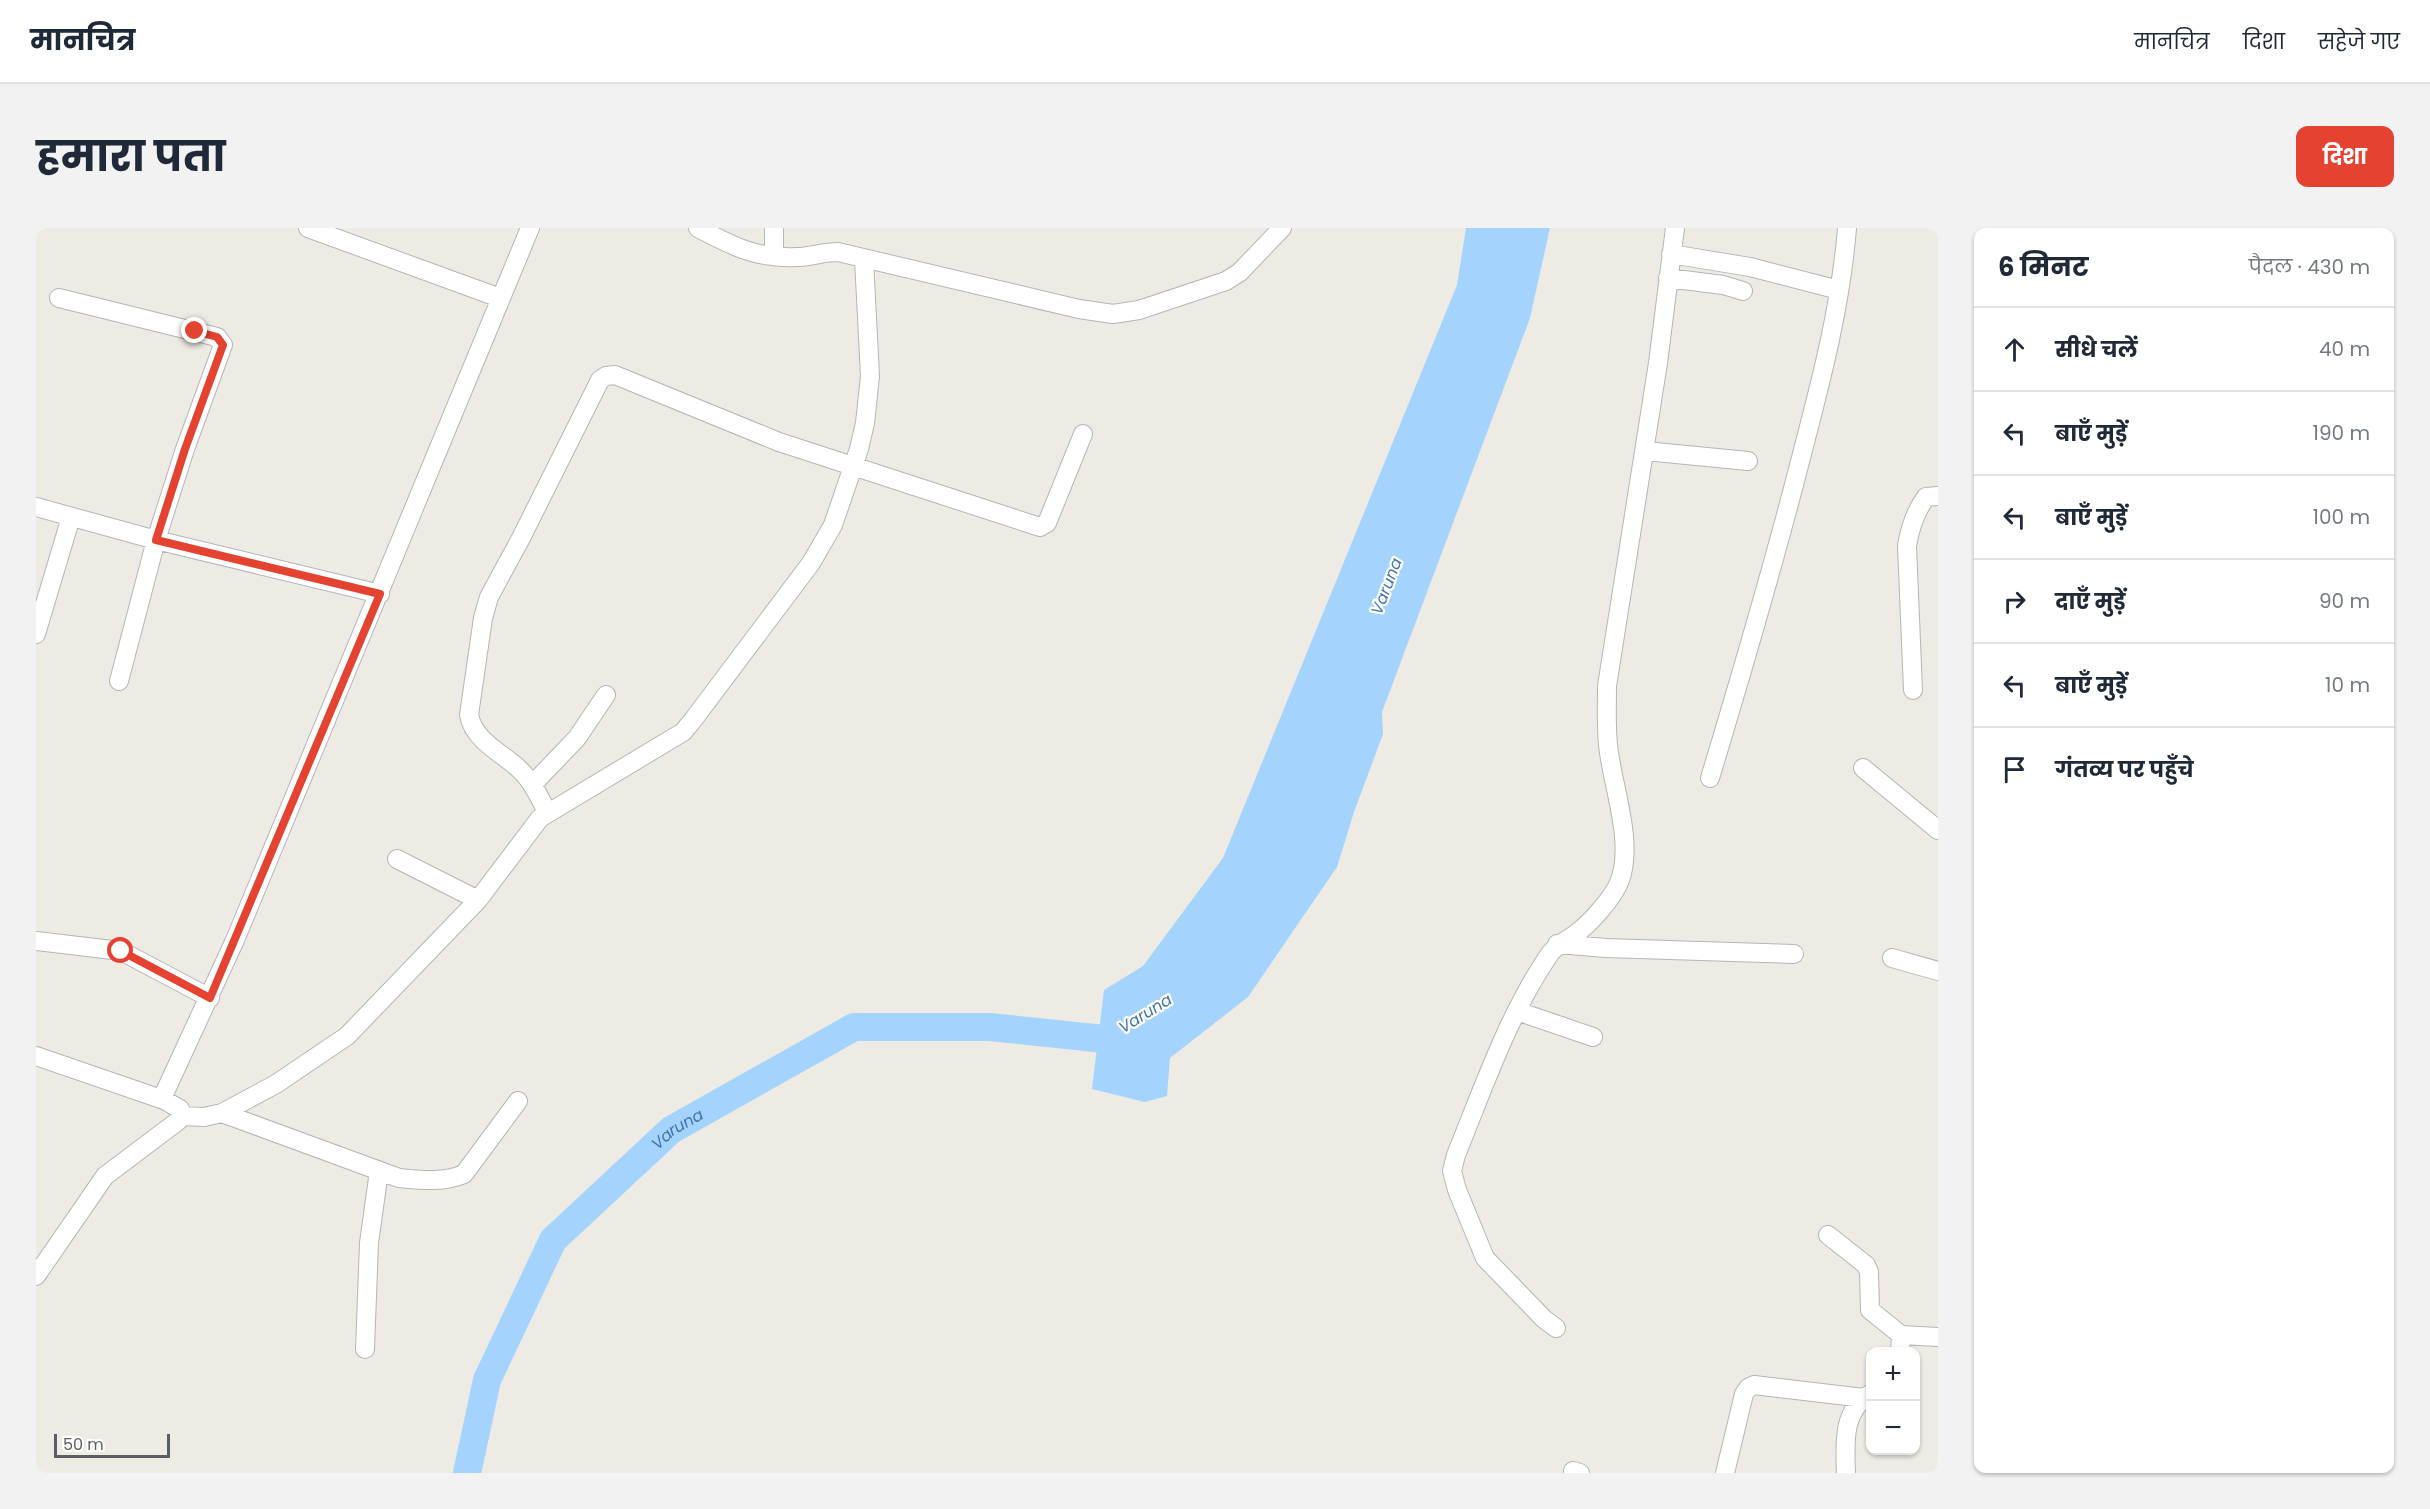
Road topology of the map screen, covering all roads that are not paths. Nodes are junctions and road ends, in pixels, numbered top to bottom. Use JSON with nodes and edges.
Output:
{"nodes":[{"id":1,"x":308,"y":228,"type":"edge"},
{"id":2,"x":530,"y":228,"type":"edge"},
{"id":3,"x":698,"y":228,"type":"edge"},
{"id":4,"x":774,"y":228,"type":"edge"},
{"id":5,"x":1282,"y":228,"type":"edge"},
{"id":6,"x":1675,"y":228,"type":"edge"},
{"id":7,"x":1847,"y":228,"type":"edge"},
{"id":8,"x":337,"y":233,"type":"edge"},
{"id":9,"x":1671,"y":254,"type":"junction"},
{"id":10,"x":774,"y":256,"type":"junction"},
{"id":11,"x":864,"y":259,"type":"junction"},
{"id":12,"x":1668,"y":278,"type":"junction"},
{"id":13,"x":1839,"y":290,"type":"junction"},
{"id":14,"x":1743,"y":291,"type":"dead end"},
{"id":15,"x":59,"y":298,"type":"dead end"},
{"id":16,"x":500,"y":298,"type":"junction"},
{"id":17,"x":1083,"y":434,"type":"dead end"},
{"id":18,"x":1645,"y":451,"type":"junction"},
{"id":19,"x":1748,"y":461,"type":"dead end"},
{"id":20,"x":853,"y":467,"type":"junction"},
{"id":21,"x":1938,"y":496,"type":"edge"},
{"id":22,"x":36,"y":507,"type":"edge"},
{"id":23,"x":70,"y":517,"type":"junction"},
{"id":24,"x":156,"y":540,"type":"junction"},
{"id":25,"x":380,"y":594,"type":"junction"},
{"id":26,"x":36,"y":634,"type":"edge"},
{"id":27,"x":119,"y":681,"type":"dead end"},
{"id":28,"x":1913,"y":690,"type":"dead end"},
{"id":29,"x":606,"y":695,"type":"dead end"},
{"id":30,"x":1863,"y":768,"type":"dead end"},
{"id":31,"x":1710,"y":778,"type":"dead end"},
{"id":32,"x":533,"y":784,"type":"junction"},
{"id":33,"x":547,"y":812,"type":"junction"},
{"id":34,"x":1938,"y":830,"type":"edge"},
{"id":35,"x":397,"y":859,"type":"dead end"},
{"id":36,"x":478,"y":900,"type":"junction"},
{"id":37,"x":36,"y":940,"type":"edge"},
{"id":38,"x":1557,"y":944,"type":"junction"},
{"id":39,"x":1794,"y":954,"type":"dead end"},
{"id":40,"x":1892,"y":958,"type":"dead end"},
{"id":41,"x":1938,"y":971,"type":"edge"},
{"id":42,"x":210,"y":998,"type":"junction"},
{"id":43,"x":1517,"y":1011,"type":"junction"},
{"id":44,"x":1593,"y":1037,"type":"dead end"},
{"id":45,"x":36,"y":1056,"type":"edge"},
{"id":46,"x":164,"y":1100,"type":"junction"},
{"id":47,"x":518,"y":1101,"type":"dead end"},
{"id":48,"x":222,"y":1113,"type":"junction"},
{"id":49,"x":183,"y":1116,"type":"junction"},
{"id":50,"x":379,"y":1171,"type":"junction"},
{"id":51,"x":1828,"y":1235,"type":"dead end"},
{"id":52,"x":36,"y":1276,"type":"edge"},
{"id":53,"x":1556,"y":1328,"type":"dead end"},
{"id":54,"x":1938,"y":1336,"type":"edge"},
{"id":55,"x":1900,"y":1343,"type":"edge"},
{"id":56,"x":365,"y":1349,"type":"dead end"},
{"id":57,"x":1866,"y":1396,"type":"edge"},
{"id":58,"x":1866,"y":1397,"type":"edge"},
{"id":59,"x":1725,"y":1473,"type":"edge"},
{"id":60,"x":1846,"y":1473,"type":"edge"}],
"edges":[{"from":1,"to":8,"type":"street"},
{"from":2,"to":16,"type":"street"},
{"from":3,"to":10,"type":"street"},
{"from":4,"to":10,"type":"street"},
{"from":5,"to":11,"type":"street"},
{"from":6,"to":9,"type":"street"},
{"from":7,"to":13,"type":"street"},
{"from":8,"to":16,"type":"street"},
{"from":9,"to":12,"type":"street"},
{"from":9,"to":13,"type":"street"},
{"from":10,"to":11,"type":"street"},
{"from":11,"to":20,"type":"street"},
{"from":12,"to":14,"type":"street"},
{"from":12,"to":18,"type":"street"},
{"from":13,"to":31,"type":"street"},
{"from":15,"to":24,"type":"street"},
{"from":16,"to":25,"type":"street"},
{"from":17,"to":20,"type":"street"},
{"from":18,"to":19,"type":"street"},
{"from":18,"to":38,"type":"street"},
{"from":20,"to":32,"type":"street"},
{"from":20,"to":33,"type":"street"},
{"from":21,"to":28,"type":"street"},
{"from":22,"to":23,"type":"street"},
{"from":23,"to":24,"type":"street"},
{"from":23,"to":26,"type":"street"},
{"from":24,"to":25,"type":"street"},
{"from":24,"to":27,"type":"street"},
{"from":25,"to":42,"type":"street"},
{"from":29,"to":32,"type":"street"},
{"from":30,"to":34,"type":"street"},
{"from":32,"to":33,"type":"street"},
{"from":33,"to":36,"type":"street"},
{"from":35,"to":36,"type":"street"},
{"from":36,"to":48,"type":"street"},
{"from":37,"to":42,"type":"street"},
{"from":38,"to":39,"type":"street"},
{"from":38,"to":43,"type":"street"},
{"from":40,"to":41,"type":"street"},
{"from":42,"to":46,"type":"street"},
{"from":43,"to":44,"type":"street"},
{"from":43,"to":53,"type":"street"},
{"from":45,"to":46,"type":"street"},
{"from":46,"to":49,"type":"street"},
{"from":47,"to":50,"type":"street"},
{"from":48,"to":49,"type":"street"},
{"from":48,"to":50,"type":"street"},
{"from":49,"to":52,"type":"street"},
{"from":50,"to":56,"type":"street"},
{"from":51,"to":55,"type":"street"},
{"from":54,"to":55,"type":"street"},
{"from":57,"to":59,"type":"street"},
{"from":58,"to":60,"type":"street"}]}
